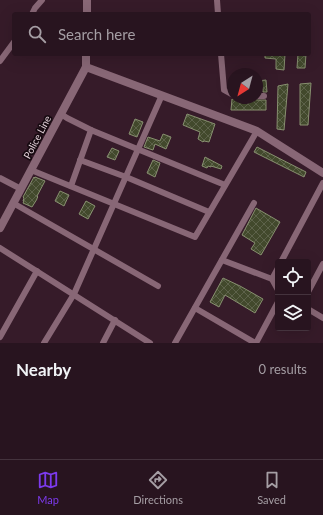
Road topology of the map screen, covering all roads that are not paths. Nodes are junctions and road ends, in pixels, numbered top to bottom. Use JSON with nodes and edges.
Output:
{"nodes":[{"id":1,"x":42,"y":0,"type":"edge"},
{"id":2,"x":88,"y":0,"type":"edge"},
{"id":3,"x":217,"y":0,"type":"edge"},
{"id":4,"x":33,"y":12,"type":"edge"},
{"id":5,"x":87,"y":12,"type":"edge"},
{"id":6,"x":218,"y":12,"type":"edge"},
{"id":7,"x":12,"y":45,"type":"edge"},
{"id":8,"x":86,"y":56,"type":"edge"},
{"id":9,"x":221,"y":56,"type":"edge"},
{"id":10,"x":0,"y":60,"type":"edge"},
{"id":11,"x":86,"y":68,"type":"junction"},
{"id":12,"x":227,"y":92,"type":"edge"},
{"id":13,"x":162,"y":95,"type":"junction"},
{"id":14,"x":61,"y":114,"type":"junction"},
{"id":15,"x":91,"y":130,"type":"junction"},
{"id":16,"x":257,"y":131,"type":"junction"},
{"id":17,"x":138,"y":149,"type":"junction"},
{"id":18,"x":80,"y":160,"type":"junction"},
{"id":19,"x":31,"y":170,"type":"junction"},
{"id":20,"x":323,"y":173,"type":"edge"},
{"id":21,"x":126,"y":177,"type":"junction"},
{"id":22,"x":0,"y":178,"type":"edge"},
{"id":23,"x":323,"y":182,"type":"edge"},
{"id":24,"x":71,"y":186,"type":"junction"},
{"id":25,"x":225,"y":186,"type":"junction"},
{"id":26,"x":21,"y":188,"type":"junction"},
{"id":27,"x":13,"y":203,"type":"junction"},
{"id":28,"x":114,"y":203,"type":"junction"},
{"id":29,"x":254,"y":203,"type":"dead end"},
{"id":30,"x":210,"y":212,"type":"junction"},
{"id":31,"x":0,"y":228,"type":"edge"},
{"id":32,"x":0,"y":248,"type":"edge"},
{"id":33,"x":94,"y":249,"type":"junction"},
{"id":34,"x":283,"y":259,"type":"edge"},
{"id":35,"x":222,"y":260,"type":"junction"},
{"id":36,"x":323,"y":264,"type":"edge"},
{"id":37,"x":37,"y":271,"type":"junction"},
{"id":38,"x":275,"y":274,"type":"edge"},
{"id":39,"x":272,"y":280,"type":"junction"},
{"id":40,"x":275,"y":285,"type":"edge"},
{"id":41,"x":158,"y":286,"type":"dead end"},
{"id":42,"x":311,"y":286,"type":"edge"},
{"id":43,"x":74,"y":294,"type":"junction"},
{"id":44,"x":195,"y":308,"type":"junction"},
{"id":45,"x":275,"y":308,"type":"edge"},
{"id":46,"x":311,"y":311,"type":"edge"},
{"id":47,"x":323,"y":318,"type":"edge"},
{"id":48,"x":115,"y":320,"type":"junction"},
{"id":49,"x":0,"y":337,"type":"edge"},
{"id":50,"x":44,"y":343,"type":"edge"},
{"id":51,"x":103,"y":343,"type":"edge"},
{"id":52,"x":150,"y":343,"type":"edge"},
{"id":53,"x":175,"y":343,"type":"edge"},
{"id":54,"x":256,"y":343,"type":"edge"}],
"edges":[{"from":1,"to":4,"type":"street"},
{"from":2,"to":5,"type":"street"},
{"from":3,"to":6,"type":"street"},
{"from":7,"to":10,"type":"street"},
{"from":8,"to":11,"type":"street","name":"Police Line"},
{"from":9,"to":12,"type":"street"},
{"from":11,"to":13,"type":"street"},
{"from":11,"to":14,"type":"street","name":"Police Line"},
{"from":13,"to":16,"type":"street"},
{"from":13,"to":17,"type":"street"},
{"from":14,"to":15,"type":"street"},
{"from":14,"to":19,"type":"street","name":"Police Line"},
{"from":15,"to":17,"type":"street"},
{"from":15,"to":18,"type":"street"},
{"from":16,"to":20,"type":"street"},
{"from":16,"to":25,"type":"street"},
{"from":17,"to":21,"type":"street"},
{"from":17,"to":25,"type":"street"},
{"from":18,"to":21,"type":"street"},
{"from":18,"to":24,"type":"street"},
{"from":19,"to":24,"type":"street"},
{"from":19,"to":26,"type":"street","name":"Police Line"},
{"from":21,"to":28,"type":"street"},
{"from":21,"to":30,"type":"street"},
{"from":22,"to":26,"type":"street"},
{"from":23,"to":34,"type":"street"},
{"from":24,"to":28,"type":"street"},
{"from":25,"to":30,"type":"street"},
{"from":26,"to":27,"type":"street","name":"Police Line"},
{"from":27,"to":31,"type":"street","name":"Police Line"},
{"from":27,"to":33,"type":"street"},
{"from":28,"to":30,"type":"street"},
{"from":28,"to":33,"type":"street"},
{"from":29,"to":35,"type":"street"},
{"from":32,"to":37,"type":"street"},
{"from":33,"to":41,"type":"street"},
{"from":33,"to":43,"type":"street"},
{"from":35,"to":39,"type":"street"},
{"from":35,"to":44,"type":"street"},
{"from":36,"to":42,"type":"street"},
{"from":37,"to":43,"type":"street"},
{"from":37,"to":49,"type":"street"},
{"from":38,"to":39,"type":"street"},
{"from":39,"to":40,"type":"street"},
{"from":43,"to":48,"type":"street"},
{"from":43,"to":50,"type":"street"},
{"from":44,"to":53,"type":"street"},
{"from":44,"to":54,"type":"street"},
{"from":45,"to":54,"type":"street"},
{"from":46,"to":47,"type":"street"},
{"from":48,"to":51,"type":"street"},
{"from":48,"to":52,"type":"street"}]}
